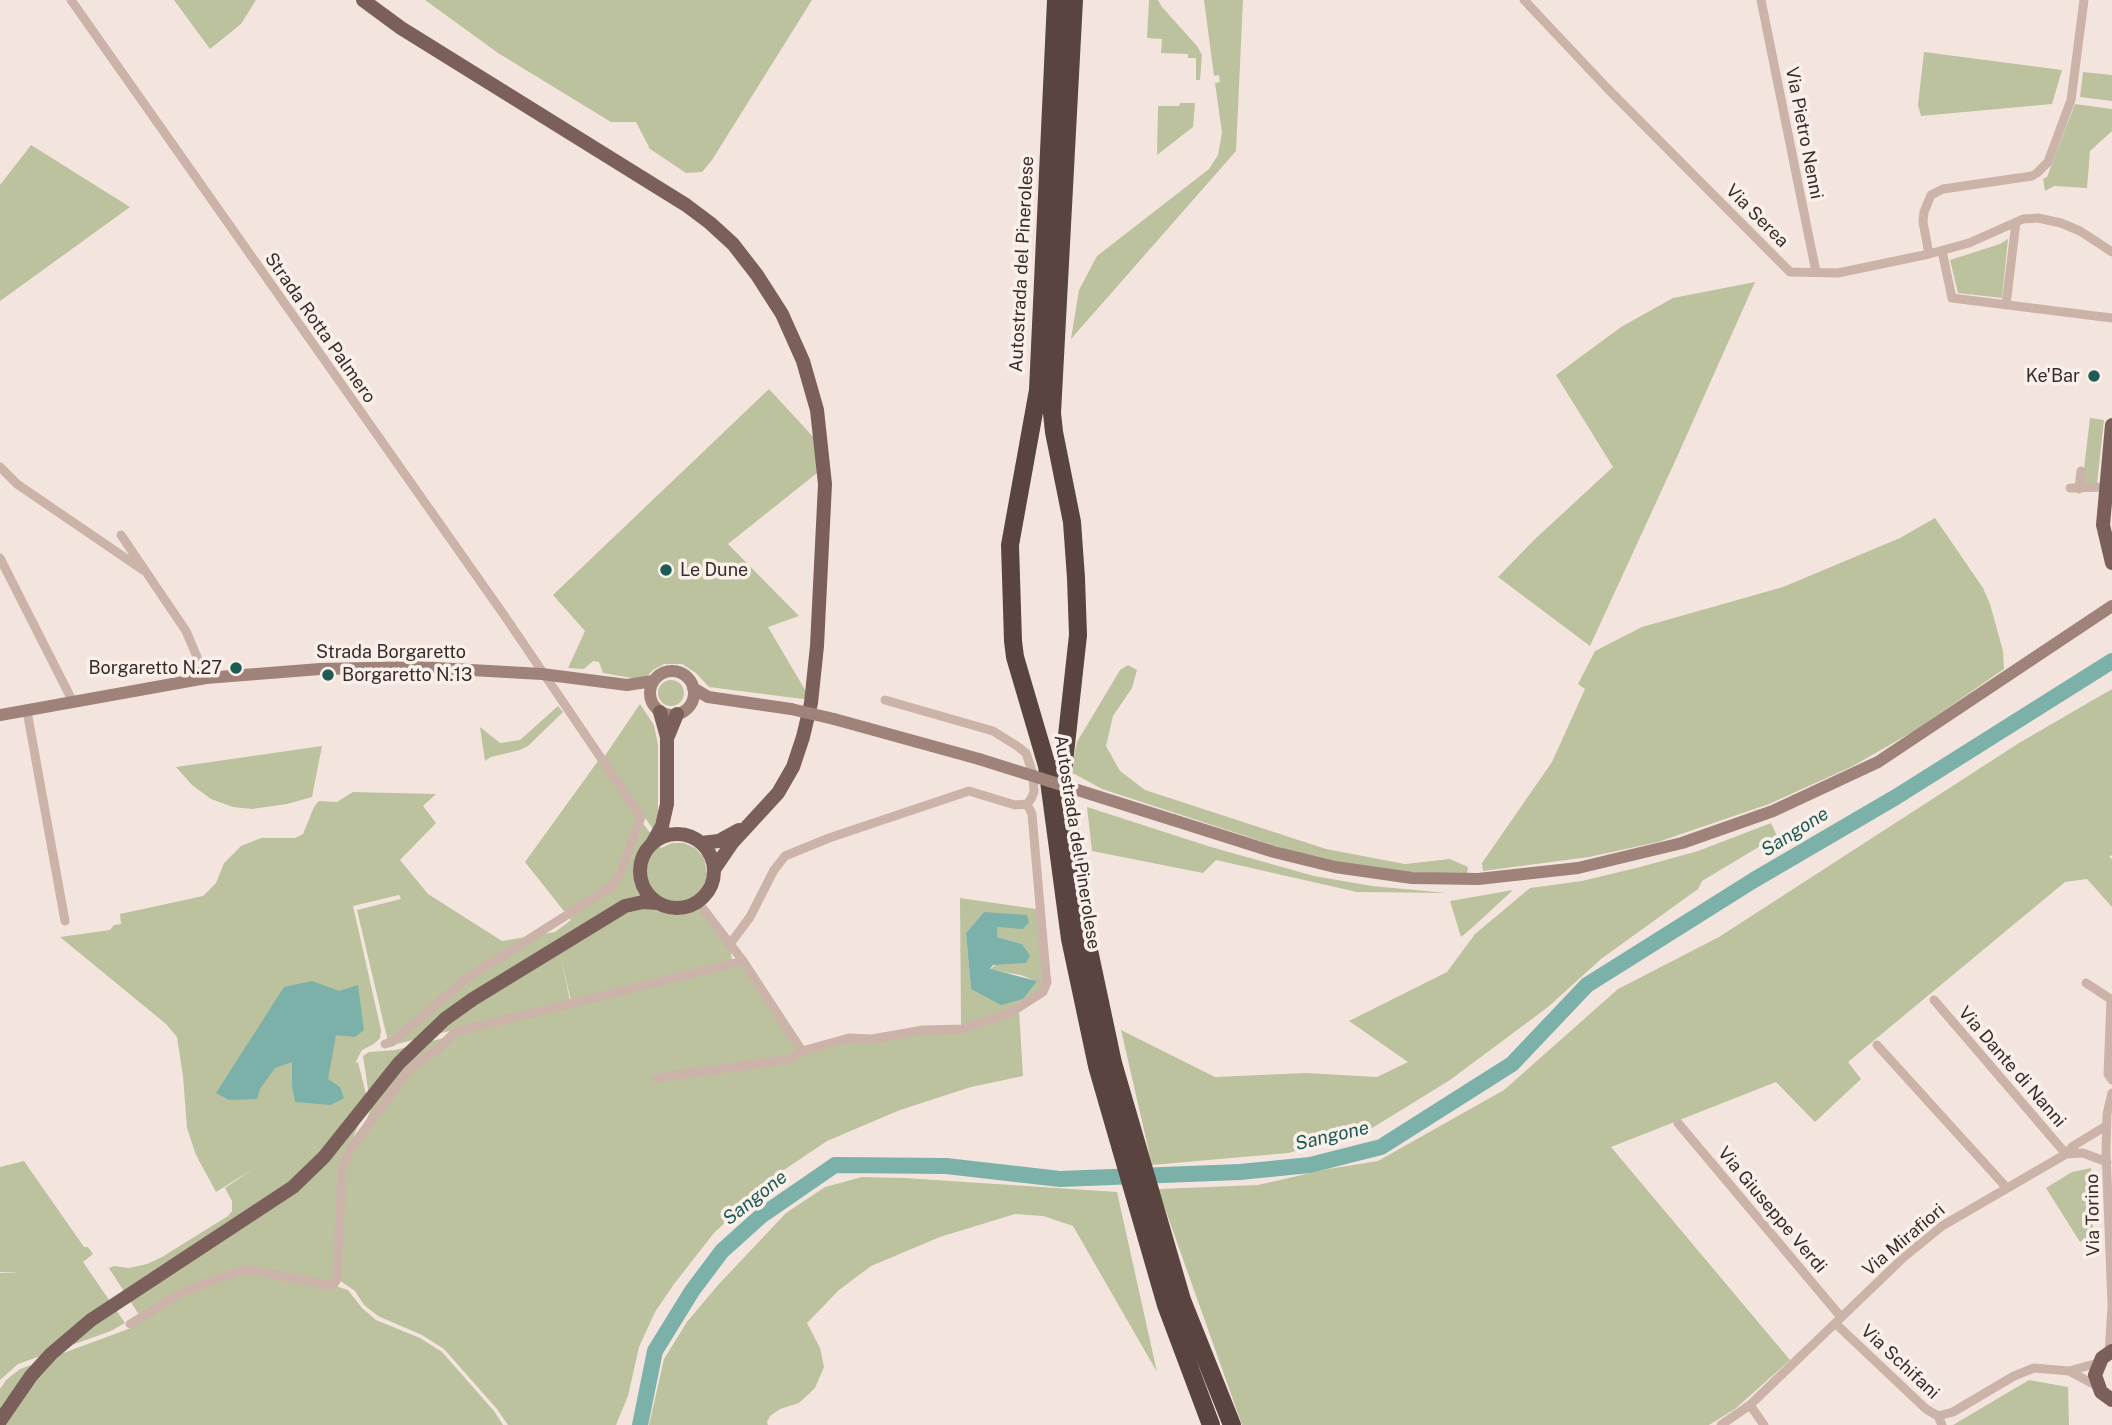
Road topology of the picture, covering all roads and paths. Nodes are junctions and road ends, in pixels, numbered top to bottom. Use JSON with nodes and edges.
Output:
{"nodes":[{"id":1,"x":71,"y":0,"type":"edge"},
{"id":2,"x":363,"y":0,"type":"edge"},
{"id":3,"x":1056,"y":0,"type":"edge"},
{"id":4,"x":1074,"y":0,"type":"edge"},
{"id":5,"x":1524,"y":0,"type":"edge"},
{"id":6,"x":1761,"y":0,"type":"edge"},
{"id":7,"x":2084,"y":0,"type":"edge"},
{"id":8,"x":2015,"y":222,"type":"junction"},
{"id":9,"x":1941,"y":251,"type":"junction"},
{"id":10,"x":2112,"y":252,"type":"edge"},
{"id":11,"x":1929,"y":254,"type":"junction"},
{"id":12,"x":1816,"y":272,"type":"junction"},
{"id":13,"x":2006,"y":305,"type":"junction"},
{"id":14,"x":2112,"y":318,"type":"edge"},
{"id":15,"x":2112,"y":425,"type":"edge"},
{"id":16,"x":0,"y":467,"type":"edge"},
{"id":17,"x":2081,"y":471,"type":"dead end"},
{"id":18,"x":2106,"y":486,"type":"junction"},
{"id":19,"x":121,"y":535,"type":"dead end"},
{"id":20,"x":0,"y":558,"type":"edge"},
{"id":21,"x":2112,"y":563,"type":"edge"},
{"id":22,"x":143,"y":570,"type":"junction"},
{"id":23,"x":2112,"y":607,"type":"edge"},
{"id":24,"x":542,"y":674,"type":"junction"},
{"id":25,"x":206,"y":678,"type":"junction"},
{"id":26,"x":653,"y":681,"type":"junction"},
{"id":27,"x":627,"y":685,"type":"junction"},
{"id":28,"x":693,"y":694,"type":"junction"},
{"id":29,"x":650,"y":697,"type":"junction"},
{"id":30,"x":886,"y":700,"type":"dead end"},
{"id":31,"x":73,"y":702,"type":"junction"},
{"id":32,"x":27,"y":711,"type":"junction"},
{"id":33,"x":660,"y":712,"type":"junction"},
{"id":34,"x":677,"y":714,"type":"junction"},
{"id":35,"x":0,"y":716,"type":"edge"},
{"id":36,"x":667,"y":737,"type":"junction"},
{"id":37,"x":667,"y":804,"type":"junction"},
{"id":38,"x":1027,"y":804,"type":"junction"},
{"id":39,"x":758,"y":817,"type":"junction"},
{"id":40,"x":683,"y":835,"type":"junction"},
{"id":41,"x":701,"y":843,"type":"junction"},
{"id":42,"x":650,"y":846,"type":"junction"},
{"id":43,"x":715,"y":868,"type":"junction"},
{"id":44,"x":640,"y":872,"type":"junction"},
{"id":45,"x":698,"y":902,"type":"junction"},
{"id":46,"x":659,"y":903,"type":"junction"},
{"id":47,"x":625,"y":906,"type":"junction"},
{"id":48,"x":65,"y":921,"type":"dead end"},
{"id":49,"x":730,"y":944,"type":"junction"},
{"id":50,"x":743,"y":961,"type":"junction"},
{"id":51,"x":2086,"y":982,"type":"dead end"},
{"id":52,"x":1934,"y":1000,"type":"dead end"},
{"id":53,"x":2112,"y":1000,"type":"edge"},
{"id":54,"x":385,"y":1044,"type":"dead end"},
{"id":55,"x":1877,"y":1045,"type":"dead end"},
{"id":56,"x":802,"y":1051,"type":"junction"},
{"id":57,"x":1105,"y":1065,"type":"junction"},
{"id":58,"x":657,"y":1078,"type":"dead end"},
{"id":59,"x":2112,"y":1080,"type":"edge"},
{"id":60,"x":2112,"y":1093,"type":"edge"},
{"id":61,"x":1678,"y":1122,"type":"dead end"},
{"id":62,"x":2106,"y":1126,"type":"junction"},
{"id":63,"x":2066,"y":1154,"type":"junction"},
{"id":64,"x":2107,"y":1162,"type":"junction"},
{"id":65,"x":2006,"y":1188,"type":"junction"},
{"id":66,"x":2112,"y":1305,"type":"edge"},
{"id":67,"x":1838,"y":1320,"type":"junction"},
{"id":68,"x":130,"y":1324,"type":"dead end"},
{"id":69,"x":2106,"y":1356,"type":"edge"},
{"id":70,"x":2069,"y":1371,"type":"junction"},
{"id":71,"x":2097,"y":1386,"type":"junction"},
{"id":72,"x":2112,"y":1402,"type":"edge"},
{"id":73,"x":1750,"y":1405,"type":"junction"},
{"id":74,"x":0,"y":1421,"type":"edge"},
{"id":75,"x":1940,"y":1421,"type":"edge"},
{"id":76,"x":1211,"y":1425,"type":"edge"},
{"id":77,"x":1232,"y":1425,"type":"edge"},
{"id":78,"x":1721,"y":1425,"type":"edge"},
{"id":79,"x":1763,"y":1425,"type":"edge"}],
"edges":[{"from":1,"to":24,"type":"street","name":"Strada Rotta Palmero"},
{"from":2,"to":39,"type":"main road"},
{"from":3,"to":57,"type":"highway","name":"Autostrada del Pinerolese"},
{"from":4,"to":57,"type":"highway","name":"Autostrada del Pinerolese"},
{"from":5,"to":12,"type":"street","name":"Via Serea"},
{"from":6,"to":12,"type":"street","name":"Via Pietro Nenni"},
{"from":7,"to":11,"type":"street"},
{"from":8,"to":9,"type":"street","name":"Via Serea"},
{"from":8,"to":10,"type":"street","name":"Via Serea"},
{"from":8,"to":13,"type":"street"},
{"from":9,"to":11,"type":"street","name":"Via Serea"},
{"from":9,"to":13,"type":"street"},
{"from":11,"to":12,"type":"street","name":"Via Serea"},
{"from":13,"to":14,"type":"street"},
{"from":15,"to":18,"type":"main road"},
{"from":16,"to":22,"type":"street"},
{"from":17,"to":18,"type":"street"},
{"from":18,"to":21,"type":"main road"},
{"from":19,"to":22,"type":"street"},
{"from":20,"to":31,"type":"street"},
{"from":22,"to":25,"type":"street"},
{"from":23,"to":28,"type":"street","bridge":true},
{"from":24,"to":25,"type":"street","name":"Strada Borgaretto"},
{"from":24,"to":27,"type":"street","name":"Strada Borgaretto"},
{"from":24,"to":54,"type":"street","name":"Strada Rotta Palmero"},
{"from":25,"to":31,"type":"street","name":"Strada Borgaretto"},
{"from":26,"to":27,"type":"street","name":"Strada Borgaretto"},
{"from":26,"to":28,"type":"street"},
{"from":26,"to":29,"type":"street"},
{"from":27,"to":29,"type":"street","name":"Strada Borgaretto"},
{"from":28,"to":34,"type":"street"},
{"from":29,"to":33,"type":"street"},
{"from":30,"to":38,"type":"street"},
{"from":31,"to":32,"type":"street","name":"Strada Borgaretto"},
{"from":32,"to":35,"type":"street","name":"Strada Borgaretto"},
{"from":32,"to":48,"type":"street"},
{"from":33,"to":34,"type":"street"},
{"from":33,"to":36,"type":"main road"},
{"from":34,"to":36,"type":"main road"},
{"from":36,"to":37,"type":"main road"},
{"from":37,"to":40,"type":"main road"},
{"from":37,"to":42,"type":"main road"},
{"from":38,"to":49,"type":"street"},
{"from":38,"to":56,"type":"street"},
{"from":39,"to":41,"type":"main road"},
{"from":39,"to":43,"type":"main road"},
{"from":40,"to":41,"type":"main road"},
{"from":40,"to":42,"type":"main road"},
{"from":41,"to":43,"type":"main road"},
{"from":42,"to":44,"type":"main road"},
{"from":43,"to":45,"type":"main road"},
{"from":44,"to":46,"type":"main road"},
{"from":44,"to":47,"type":"main road"},
{"from":45,"to":46,"type":"main road"},
{"from":45,"to":49,"type":"street"},
{"from":46,"to":47,"type":"main road"},
{"from":47,"to":74,"type":"main road"},
{"from":49,"to":50,"type":"street"},
{"from":50,"to":56,"type":"street"},
{"from":50,"to":68,"type":"street"},
{"from":51,"to":53,"type":"street"},
{"from":52,"to":63,"type":"street","name":"Via Dante di Nanni"},
{"from":53,"to":59,"type":"street"},
{"from":55,"to":65,"type":"street"},
{"from":56,"to":58,"type":"street"},
{"from":57,"to":76,"type":"highway","name":"Autostrada del Pinerolese"},
{"from":57,"to":77,"type":"highway","name":"Autostrada del Pinerolese"},
{"from":60,"to":62,"type":"street","name":"Via Torino"},
{"from":61,"to":67,"type":"street","name":"Via Giuseppe Verdi"},
{"from":62,"to":63,"type":"street","name":"Via Torino"},
{"from":62,"to":64,"type":"street","name":"Via Torino"},
{"from":63,"to":64,"type":"street"},
{"from":63,"to":65,"type":"street","name":"Via Mirafiori"},
{"from":64,"to":66,"type":"street","name":"Via Torino"},
{"from":65,"to":67,"type":"street","name":"Via Mirafiori"},
{"from":66,"to":69,"type":"street","name":"Via Torino"},
{"from":67,"to":73,"type":"street","name":"Via Mirafiori"},
{"from":67,"to":75,"type":"street","name":"Via Schifani"},
{"from":69,"to":70,"type":"street"},
{"from":69,"to":71,"type":"main road"},
{"from":70,"to":71,"type":"street"},
{"from":70,"to":75,"type":"street"},
{"from":71,"to":72,"type":"main road"},
{"from":73,"to":78,"type":"street","name":"Via Mirafiori"},
{"from":73,"to":79,"type":"street"}]}
